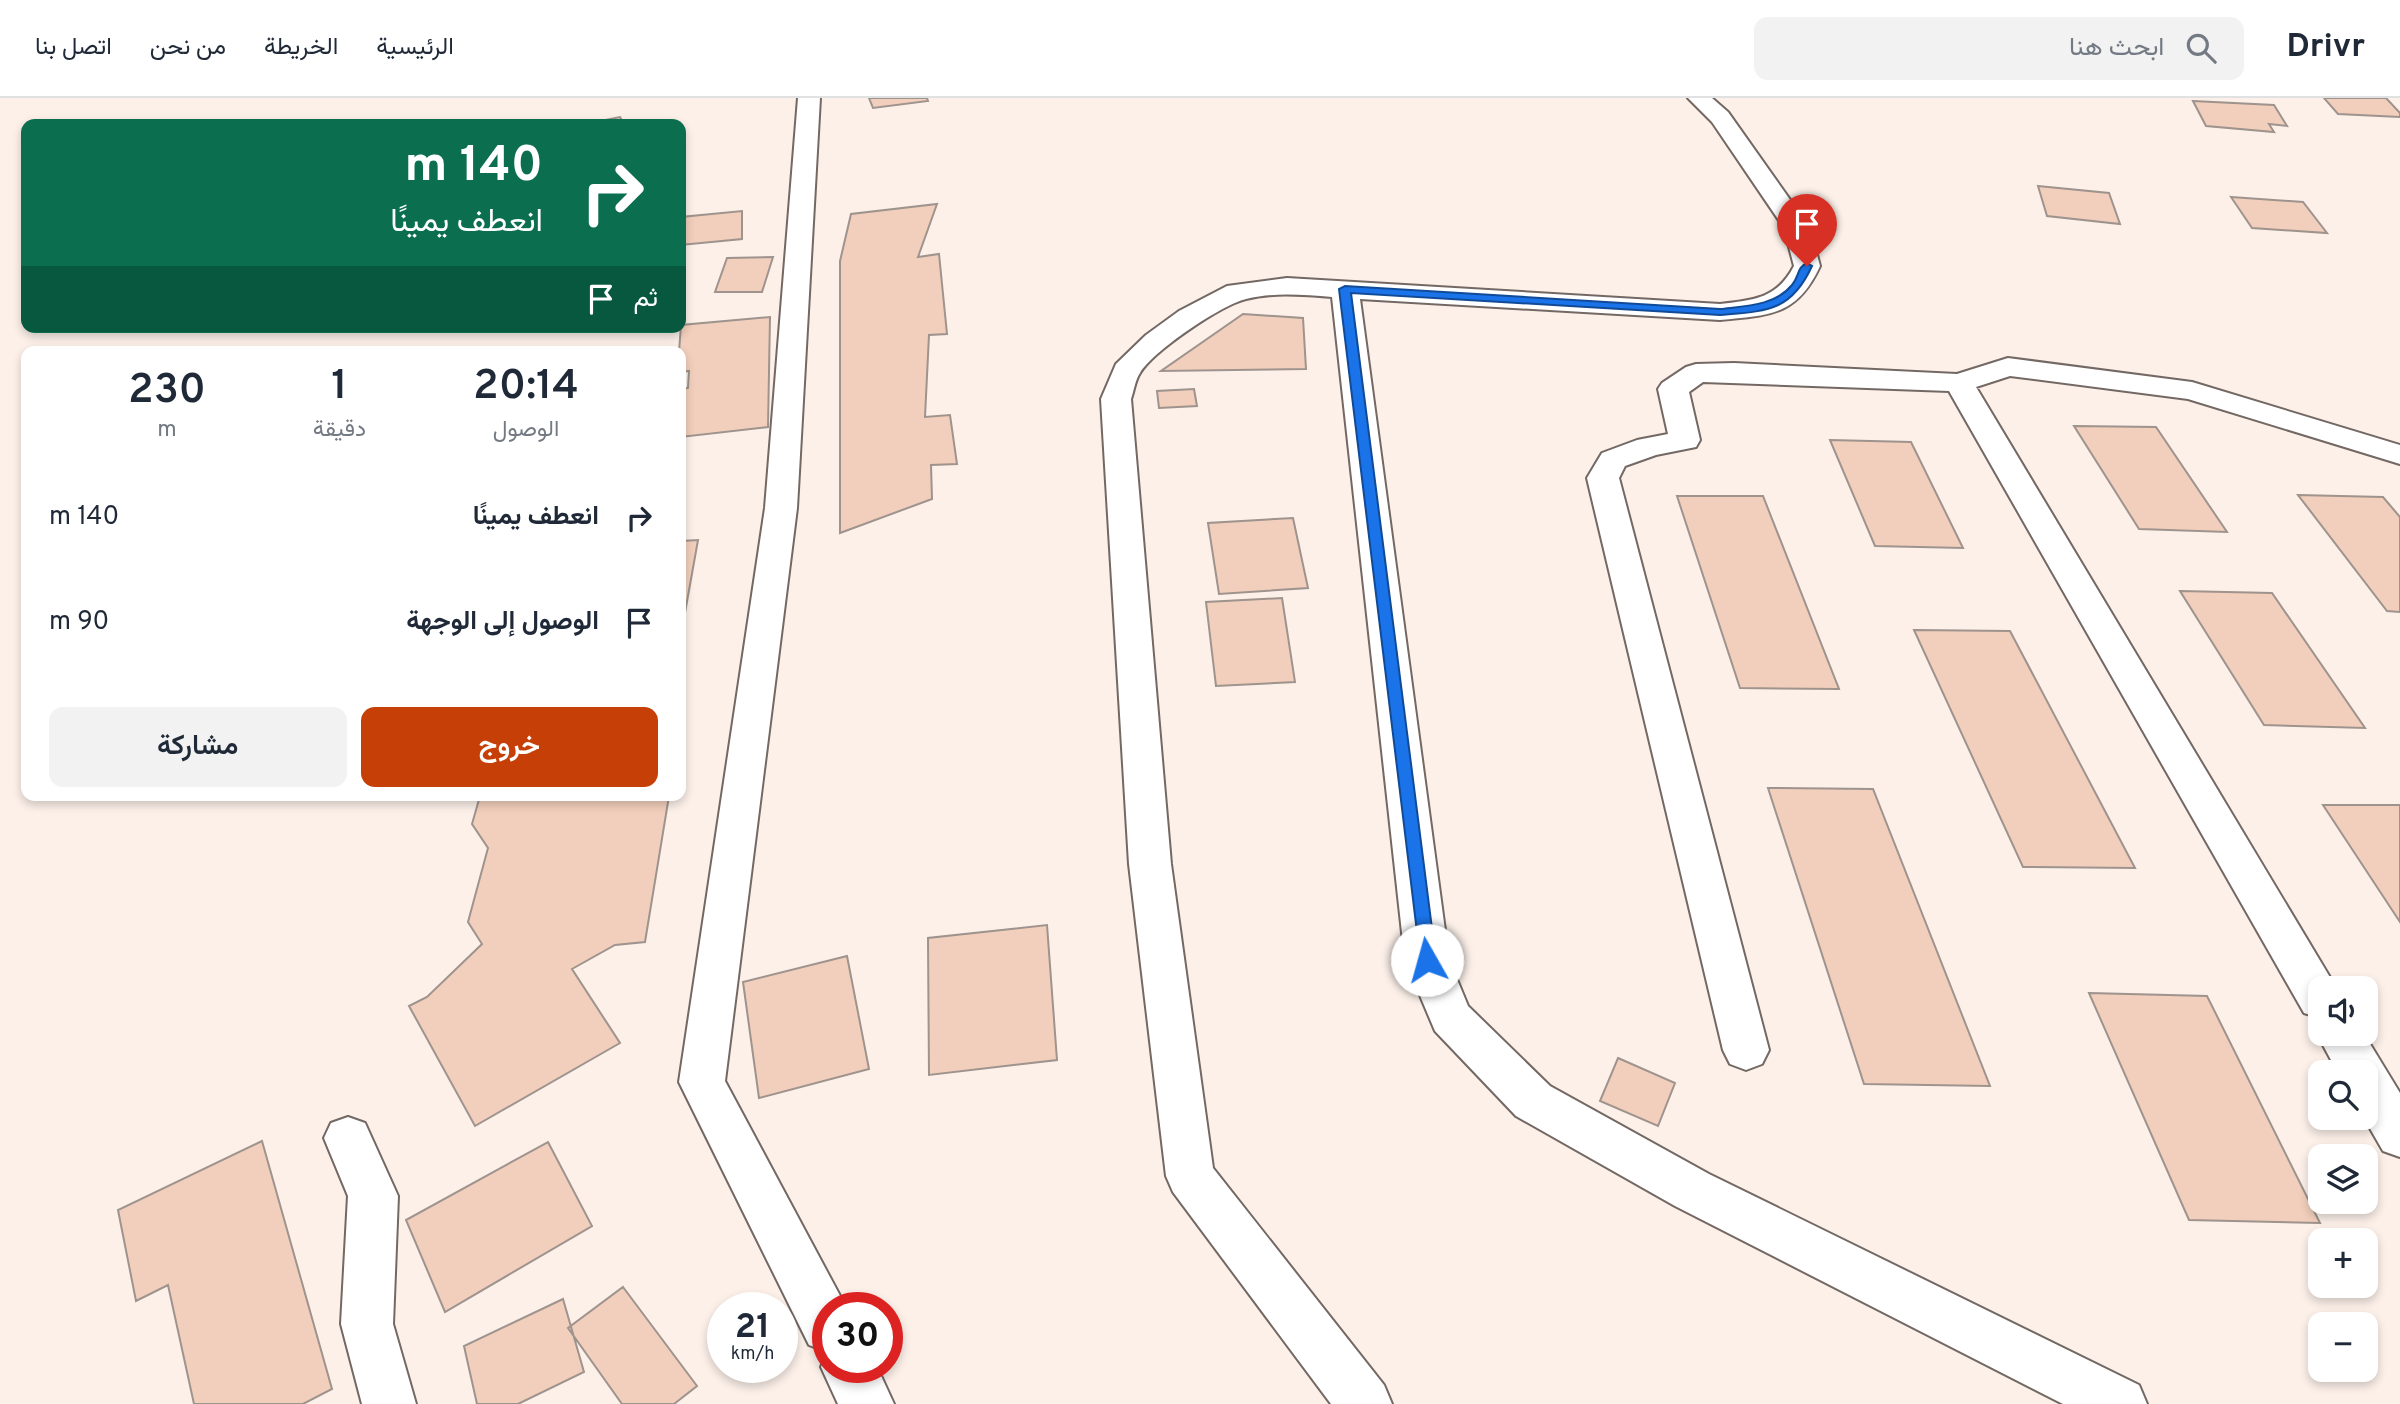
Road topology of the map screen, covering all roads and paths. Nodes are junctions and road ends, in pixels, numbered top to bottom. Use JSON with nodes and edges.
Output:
{"nodes":[{"id":1,"x":809,"y":98,"type":"edge"},
{"id":2,"x":1699,"y":98,"type":"edge"},
{"id":3,"x":1345,"y":289,"type":"junction"},
{"id":4,"x":1959,"y":383,"type":"junction"},
{"id":5,"x":2399,"y":455,"type":"edge"},
{"id":6,"x":2308,"y":979,"type":"edge"},
{"id":7,"x":1746,"y":1050,"type":"dead end"},
{"id":8,"x":2378,"y":1098,"type":"edge"},
{"id":9,"x":2400,"y":1136,"type":"edge"},
{"id":10,"x":348,"y":1138,"type":"dead end"},
{"id":11,"x":812,"y":1296,"type":"edge"},
{"id":12,"x":856,"y":1383,"type":"edge"},
{"id":13,"x":389,"y":1404,"type":"edge"},
{"id":14,"x":867,"y":1404,"type":"edge"},
{"id":15,"x":1365,"y":1404,"type":"edge"},
{"id":16,"x":2120,"y":1404,"type":"edge"}],
"edges":[{"from":1,"to":11,"type":"street"},
{"from":2,"to":3,"type":"street"},
{"from":3,"to":15,"type":"street"},
{"from":3,"to":16,"type":"street"},
{"from":4,"to":5,"type":"street"},
{"from":4,"to":6,"type":"street"},
{"from":4,"to":7,"type":"street"},
{"from":8,"to":9,"type":"street"},
{"from":10,"to":13,"type":"street"},
{"from":12,"to":14,"type":"street"}]}
